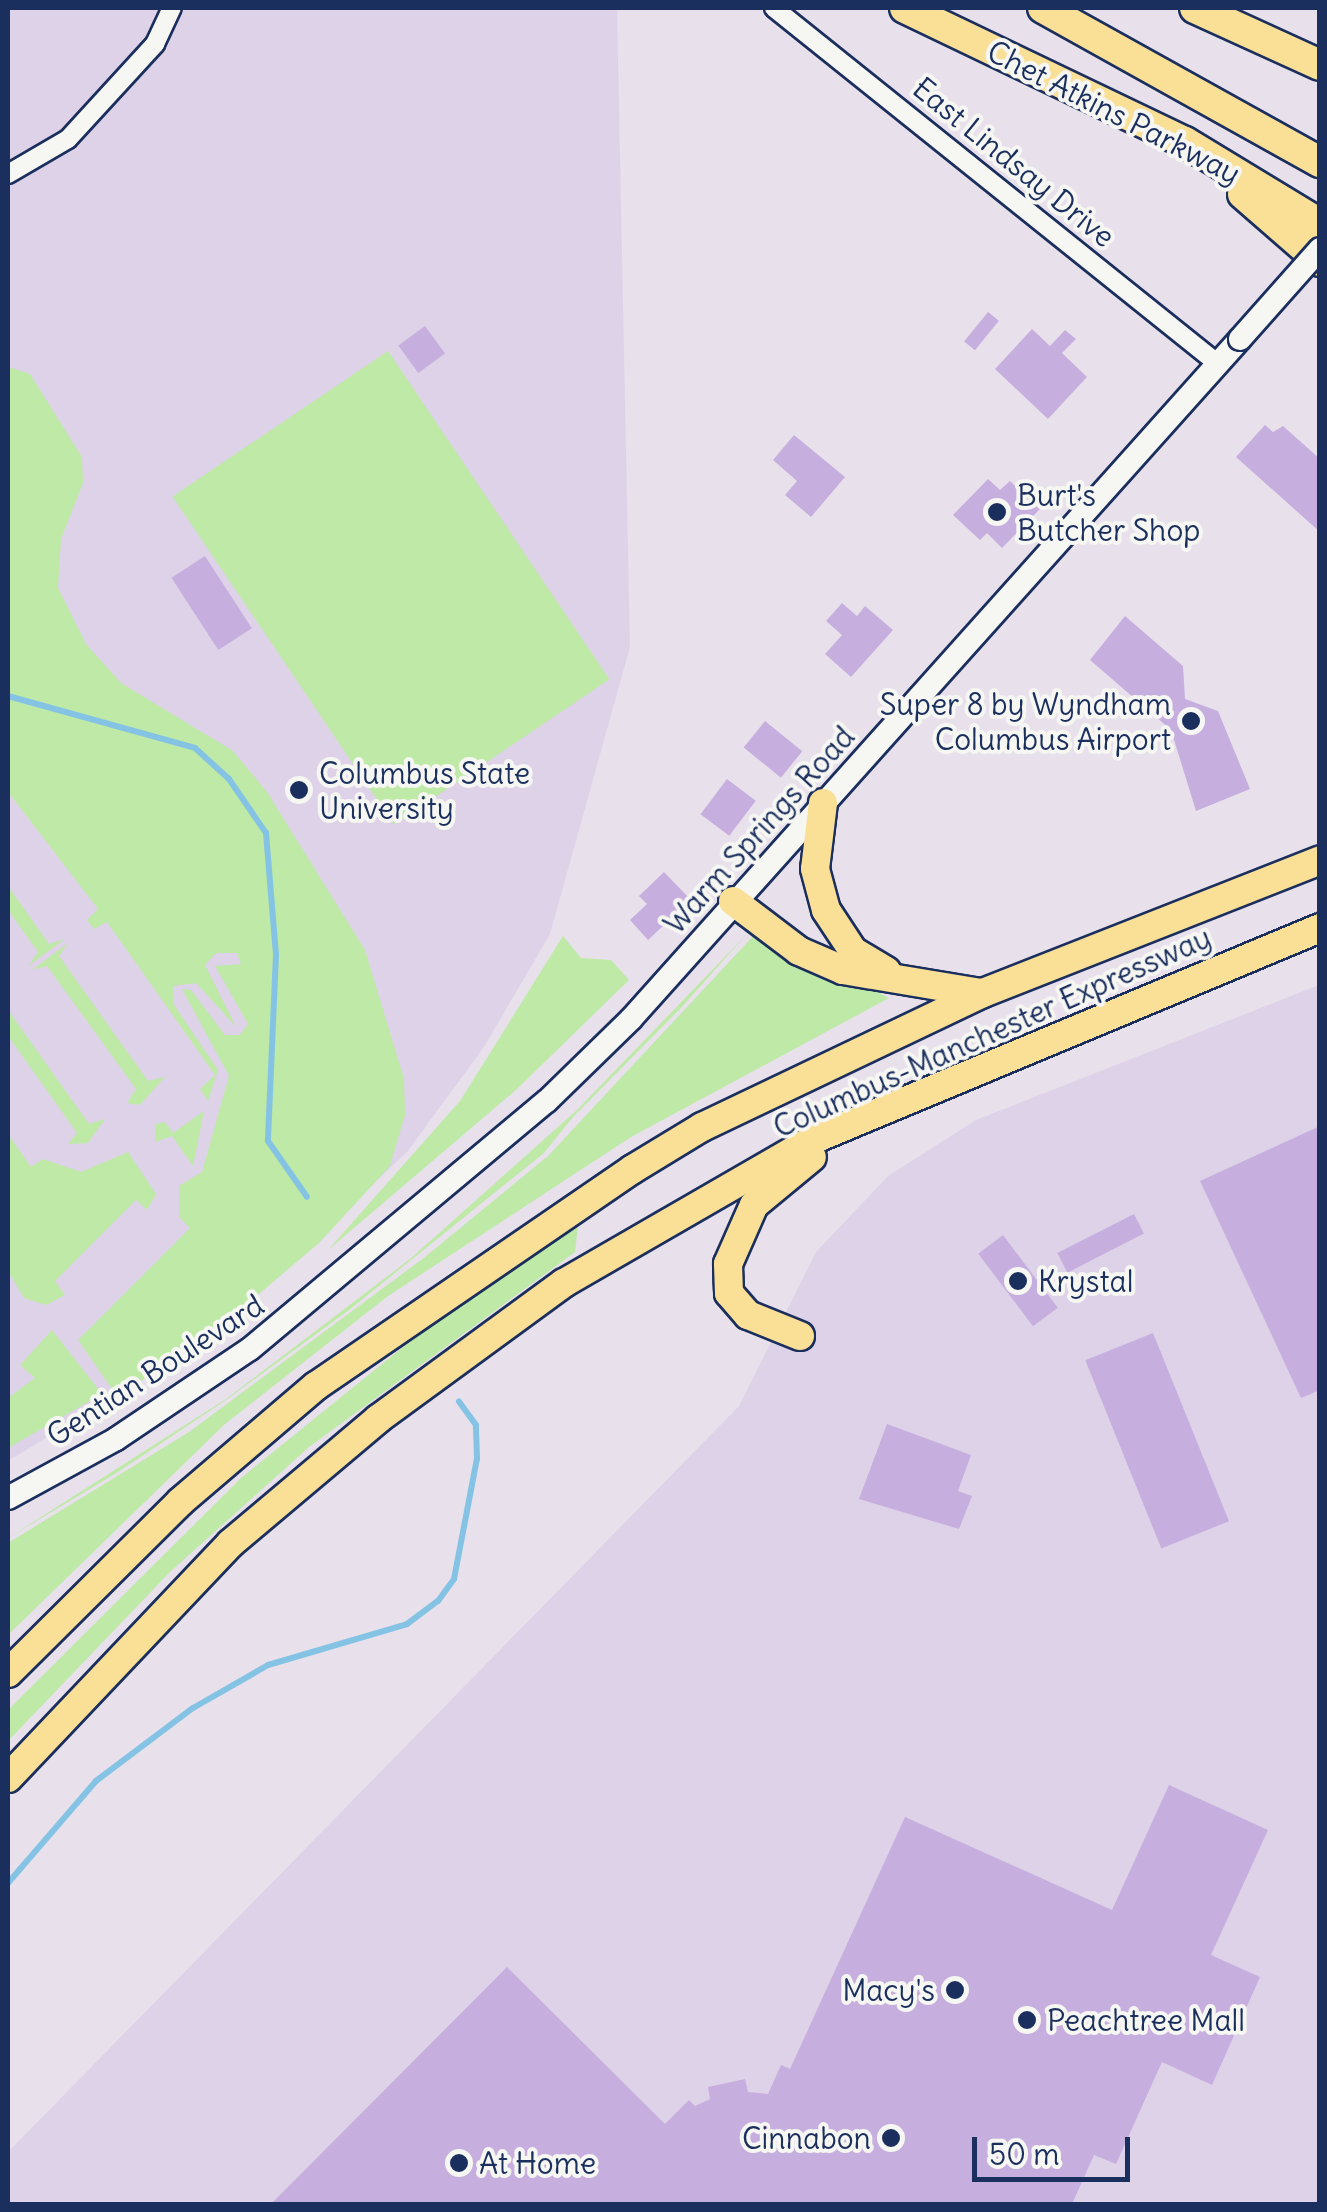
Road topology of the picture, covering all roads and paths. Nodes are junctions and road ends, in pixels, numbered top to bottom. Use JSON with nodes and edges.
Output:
{"nodes":[{"id":1,"x":172,"y":8,"type":"edge"},
{"id":2,"x":774,"y":8,"type":"edge"},
{"id":3,"x":905,"y":8,"type":"edge"},
{"id":4,"x":1043,"y":8,"type":"edge"},
{"id":5,"x":1196,"y":8,"type":"edge"},
{"id":6,"x":1320,"y":65,"type":"edge"},
{"id":7,"x":1185,"y":142,"type":"junction"},
{"id":8,"x":1320,"y":162,"type":"edge"},
{"id":9,"x":8,"y":174,"type":"edge"},
{"id":10,"x":1320,"y":224,"type":"edge"},
{"id":11,"x":1320,"y":249,"type":"edge"},
{"id":12,"x":1320,"y":261,"type":"edge"},
{"id":13,"x":1217,"y":363,"type":"junction"},
{"id":14,"x":822,"y":803,"type":"junction"},
{"id":15,"x":1320,"y":860,"type":"edge"},
{"id":16,"x":733,"y":901,"type":"junction"},
{"id":17,"x":1320,"y":928,"type":"edge"},
{"id":18,"x":900,"y":979,"type":"junction"},
{"id":19,"x":983,"y":993,"type":"junction"},
{"id":20,"x":866,"y":1117,"type":"junction"},
{"id":21,"x":330,"y":1284,"type":"joint"},
{"id":22,"x":800,"y":1336,"type":"dead end"},
{"id":23,"x":8,"y":1498,"type":"edge"},
{"id":24,"x":8,"y":1673,"type":"edge"},
{"id":25,"x":8,"y":1778,"type":"edge"}],
"edges":[{"from":1,"to":9,"type":"street"},
{"from":2,"to":13,"type":"street","name":"East Lindsay Drive"},
{"from":3,"to":7,"type":"highway","name":"Chet Atkins Parkway"},
{"from":4,"to":8,"type":"highway","name":"Chet Atkins Parkway"},
{"from":5,"to":6,"type":"highway"},
{"from":7,"to":10,"type":"highway","name":"Chet Atkins Parkway"},
{"from":7,"to":12,"type":"highway"},
{"from":11,"to":13,"type":"main road","name":"Warm Springs Road","bridge":true},
{"from":13,"to":14,"type":"main road","name":"Warm Springs Road"},
{"from":14,"to":16,"type":"main road","name":"Warm Springs Road"},
{"from":14,"to":18,"type":"highway"},
{"from":15,"to":19,"type":"highway","name":"Columbus-Manchester Expressway"},
{"from":16,"to":18,"type":"highway"},
{"from":16,"to":21,"type":"main road","name":"Warm Springs Road"},
{"from":17,"to":20,"type":"highway","name":"Columbus-Manchester Expressway"},
{"from":18,"to":19,"type":"highway"},
{"from":19,"to":24,"type":"highway","name":"Columbus-Manchester Expressway"},
{"from":20,"to":22,"type":"highway"},
{"from":20,"to":25,"type":"highway","name":"Columbus-Manchester Expressway"},
{"from":21,"to":23,"type":"main road","name":"Gentian Boulevard"}]}
